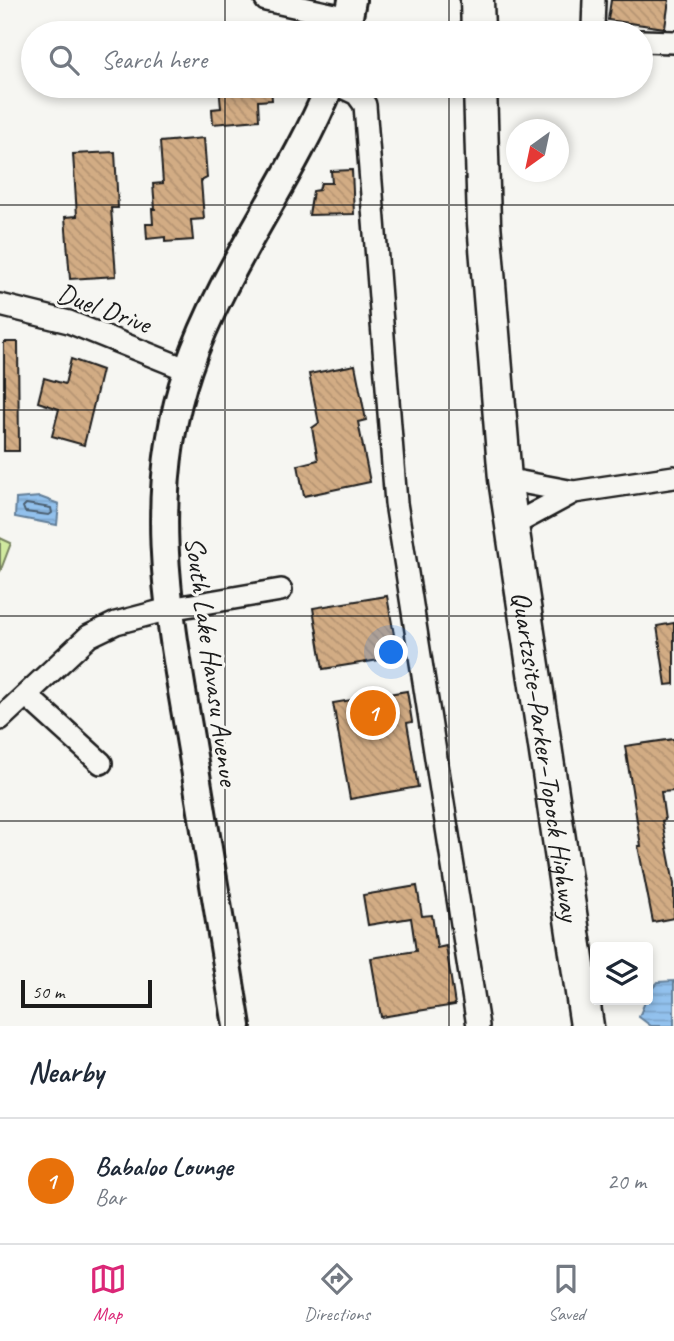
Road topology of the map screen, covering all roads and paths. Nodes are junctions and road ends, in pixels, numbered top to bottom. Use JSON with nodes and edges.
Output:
{"nodes":[{"id":1,"x":266,"y":0,"type":"edge"},
{"id":2,"x":477,"y":0,"type":"edge"},
{"id":3,"x":594,"y":0,"type":"edge"},
{"id":4,"x":349,"y":17,"type":"edge"},
{"id":5,"x":478,"y":21,"type":"edge"},
{"id":6,"x":593,"y":21,"type":"edge"},
{"id":7,"x":653,"y":41,"type":"edge"},
{"id":8,"x":674,"y":42,"type":"edge"},
{"id":9,"x":324,"y":98,"type":"edge"},
{"id":10,"x":360,"y":98,"type":"edge"},
{"id":11,"x":480,"y":98,"type":"edge"},
{"id":12,"x":0,"y":305,"type":"edge"},
{"id":13,"x":188,"y":370,"type":"junction"},
{"id":14,"x":674,"y":477,"type":"edge"},
{"id":15,"x":505,"y":479,"type":"junction"},
{"id":16,"x":573,"y":492,"type":"junction"},
{"id":17,"x":511,"y":526,"type":"junction"},
{"id":18,"x":281,"y":590,"type":"dead end"},
{"id":19,"x":169,"y":608,"type":"junction"},
{"id":20,"x":26,"y":695,"type":"junction"},
{"id":21,"x":0,"y":719,"type":"edge"},
{"id":22,"x":101,"y":763,"type":"dead end"},
{"id":23,"x":237,"y":1026,"type":"edge"},
{"id":24,"x":478,"y":1026,"type":"edge"},
{"id":25,"x":587,"y":1026,"type":"edge"}],
"edges":[{"from":1,"to":4,"type":"street"},
{"from":2,"to":5,"type":"highway"},
{"from":3,"to":6,"type":"street"},
{"from":7,"to":8,"type":"street"},
{"from":9,"to":13,"type":"main road","name":"South Lake Havasu Avenue"},
{"from":10,"to":24,"type":"street"},
{"from":11,"to":15,"type":"highway"},
{"from":12,"to":13,"type":"street","name":"Duel Drive"},
{"from":13,"to":19,"type":"main road","name":"South Lake Havasu Avenue"},
{"from":14,"to":16,"type":"street"},
{"from":15,"to":16,"type":"street"},
{"from":15,"to":17,"type":"highway","name":"Quartzsite–Parker–Topock Highway"},
{"from":16,"to":17,"type":"street"},
{"from":17,"to":25,"type":"highway","name":"Quartzsite–Parker–Topock Highway"},
{"from":18,"to":19,"type":"street"},
{"from":19,"to":20,"type":"street"},
{"from":19,"to":23,"type":"main road","name":"South Lake Havasu Avenue"},
{"from":20,"to":21,"type":"street"},
{"from":20,"to":22,"type":"street"}]}
